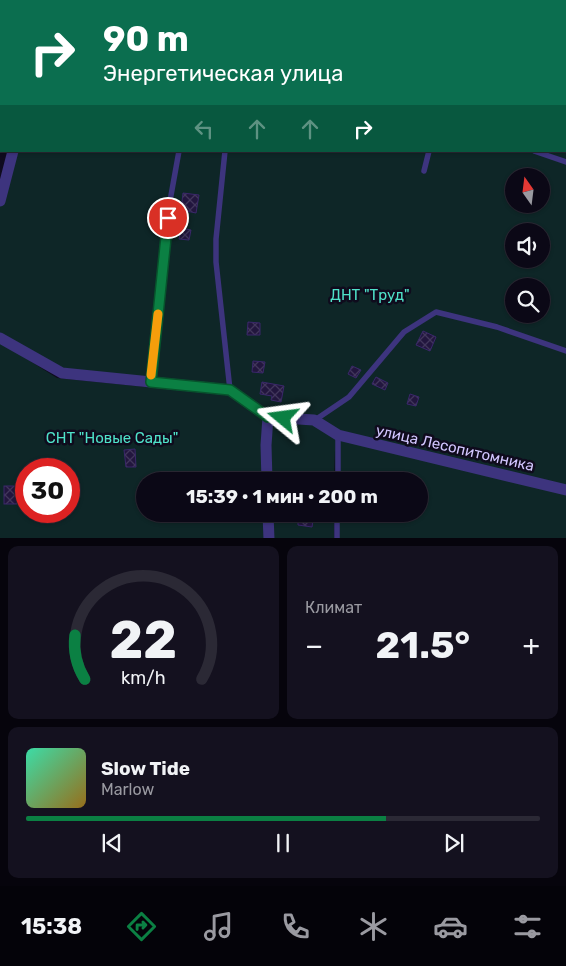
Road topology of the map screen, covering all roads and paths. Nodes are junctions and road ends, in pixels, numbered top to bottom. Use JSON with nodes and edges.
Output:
{"nodes":[{"id":1,"x":13,"y":152,"type":"edge"},
{"id":2,"x":179,"y":152,"type":"edge"},
{"id":3,"x":225,"y":152,"type":"edge"},
{"id":4,"x":429,"y":152,"type":"edge"},
{"id":5,"x":537,"y":152,"type":"edge"},
{"id":6,"x":566,"y":162,"type":"edge"},
{"id":7,"x":424,"y":171,"type":"dead end"},
{"id":8,"x":0,"y":201,"type":"edge"},
{"id":9,"x":0,"y":338,"type":"edge"},
{"id":10,"x":566,"y":351,"type":"edge"},
{"id":11,"x":151,"y":382,"type":"junction"},
{"id":12,"x":230,"y":390,"type":"junction"},
{"id":13,"x":268,"y":417,"type":"junction"},
{"id":14,"x":314,"y":420,"type":"junction"},
{"id":15,"x":338,"y":436,"type":"junction"},
{"id":16,"x":267,"y":472,"type":"edge"},
{"id":17,"x":338,"y":472,"type":"edge"},
{"id":18,"x":566,"y":490,"type":"edge"},
{"id":19,"x":268,"y":522,"type":"edge"},
{"id":20,"x":337,"y":522,"type":"edge"},
{"id":21,"x":269,"y":538,"type":"edge"},
{"id":22,"x":337,"y":538,"type":"edge"}],
"edges":[{"from":1,"to":8,"type":"street"},
{"from":2,"to":11,"type":"lane"},
{"from":3,"to":12,"type":"lane"},
{"from":4,"to":7,"type":"lane"},
{"from":5,"to":6,"type":"lane"},
{"from":9,"to":11,"type":"street"},
{"from":10,"to":14,"type":"lane"},
{"from":11,"to":12,"type":"street"},
{"from":12,"to":13,"type":"street"},
{"from":13,"to":14,"type":"street"},
{"from":13,"to":16,"type":"street"},
{"from":14,"to":15,"type":"street"},
{"from":15,"to":17,"type":"lane"},
{"from":15,"to":18,"type":"street","name":"улица Лесопитомника"},
{"from":19,"to":21,"type":"street"},
{"from":20,"to":22,"type":"lane"}]}
